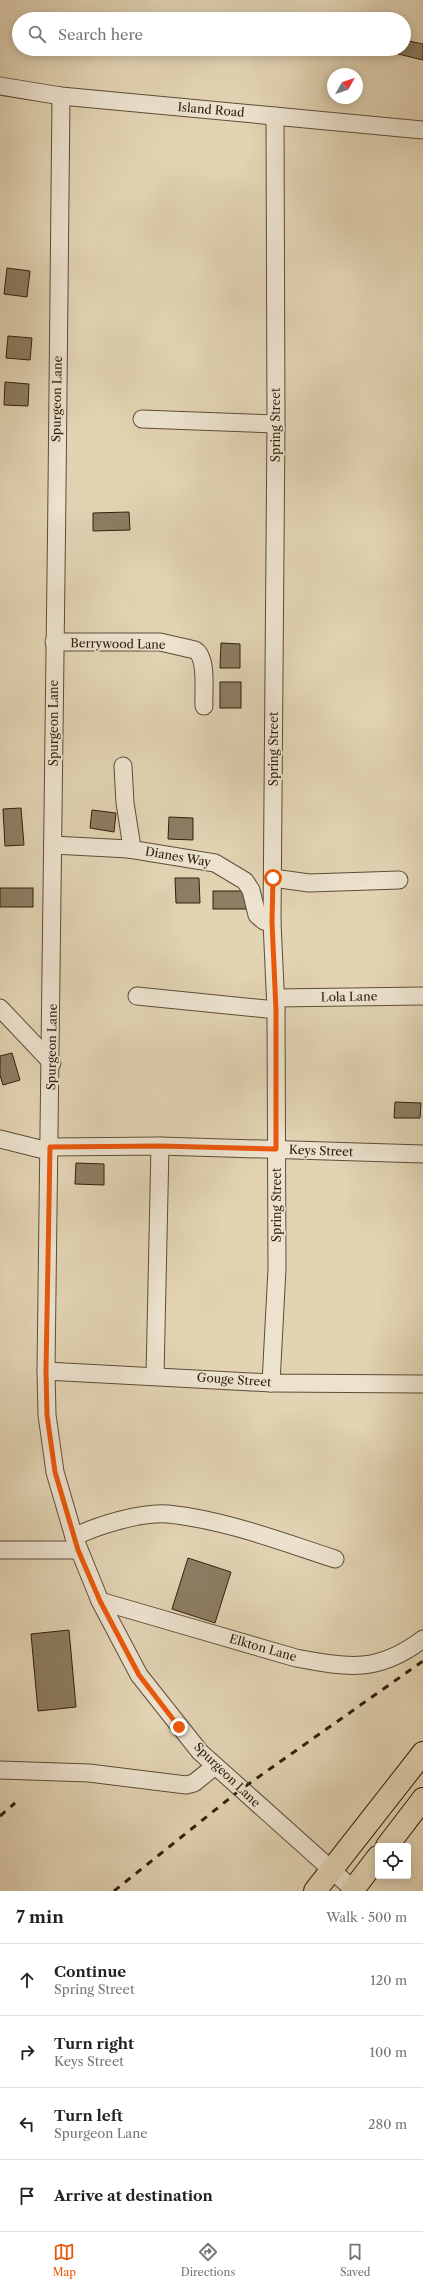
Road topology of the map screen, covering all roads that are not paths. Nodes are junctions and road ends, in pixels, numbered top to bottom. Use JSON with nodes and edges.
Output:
{"nodes":[{"id":1,"x":0,"y":86,"type":"edge"},
{"id":2,"x":61,"y":96,"type":"junction"},
{"id":3,"x":275,"y":116,"type":"junction"},
{"id":4,"x":423,"y":130,"type":"edge"},
{"id":5,"x":142,"y":419,"type":"dead end"},
{"id":6,"x":276,"y":424,"type":"junction"},
{"id":7,"x":54,"y":642,"type":"junction"},
{"id":8,"x":204,"y":706,"type":"dead end"},
{"id":9,"x":123,"y":766,"type":"dead end"},
{"id":10,"x":53,"y":845,"type":"junction"},
{"id":11,"x":129,"y":849,"type":"junction"},
{"id":12,"x":273,"y":878,"type":"junction"},
{"id":13,"x":399,"y":880,"type":"dead end"},
{"id":14,"x":272,"y":922,"type":"junction"},
{"id":15,"x":137,"y":996,"type":"dead end"},
{"id":16,"x":423,"y":996,"type":"edge"},
{"id":17,"x":276,"y":1004,"type":"junction"},
{"id":18,"x":0,"y":1008,"type":"edge"},
{"id":19,"x":52,"y":1063,"type":"junction"},
{"id":20,"x":0,"y":1139,"type":"edge"},
{"id":21,"x":160,"y":1146,"type":"junction"},
{"id":22,"x":50,"y":1147,"type":"junction"},
{"id":23,"x":276,"y":1149,"type":"junction"},
{"id":24,"x":423,"y":1154,"type":"edge"},
{"id":25,"x":46,"y":1371,"type":"junction"},
{"id":26,"x":155,"y":1376,"type":"junction"},
{"id":27,"x":271,"y":1382,"type":"junction"},
{"id":28,"x":423,"y":1384,"type":"edge"},
{"id":29,"x":76,"y":1544,"type":"junction"},
{"id":30,"x":0,"y":1550,"type":"edge"},
{"id":31,"x":335,"y":1559,"type":"dead end"},
{"id":32,"x":100,"y":1601,"type":"junction"},
{"id":33,"x":423,"y":1639,"type":"edge"},
{"id":34,"x":423,"y":1753,"type":"edge"},
{"id":35,"x":215,"y":1766,"type":"junction"},
{"id":36,"x":2,"y":1771,"type":"edge"},
{"id":37,"x":423,"y":1799,"type":"edge"},
{"id":38,"x":388,"y":1843,"type":"edge"},
{"id":39,"x":375,"y":1861,"type":"edge"},
{"id":40,"x":331,"y":1871,"type":"junction"},
{"id":41,"x":352,"y":1890,"type":"edge"},
{"id":42,"x":315,"y":1891,"type":"edge"}],
"edges":[{"from":1,"to":2,"type":"street","name":"Island Road"},
{"from":2,"to":3,"type":"street","name":"Island Road"},
{"from":2,"to":7,"type":"street","name":"Spurgeon Lane"},
{"from":3,"to":4,"type":"street","name":"Island Road"},
{"from":3,"to":6,"type":"street","name":"Spring Street"},
{"from":5,"to":6,"type":"street"},
{"from":6,"to":12,"type":"street","name":"Spring Street"},
{"from":7,"to":8,"type":"street","name":"Berrywood Lane"},
{"from":7,"to":10,"type":"street","name":"Spurgeon Lane"},
{"from":9,"to":11,"type":"street"},
{"from":10,"to":11,"type":"street","name":"Dianes Way"},
{"from":10,"to":19,"type":"street","name":"Spurgeon Lane"},
{"from":11,"to":14,"type":"street","name":"Dianes Way"},
{"from":12,"to":13,"type":"street"},
{"from":12,"to":14,"type":"street","name":"Spring Street"},
{"from":14,"to":17,"type":"street","name":"Spring Street"},
{"from":15,"to":17,"type":"street","name":"Lola Lane"},
{"from":16,"to":17,"type":"street","name":"Lola Lane"},
{"from":17,"to":23,"type":"street","name":"Spring Street"},
{"from":18,"to":19,"type":"street"},
{"from":19,"to":22,"type":"street","name":"Spurgeon Lane"},
{"from":20,"to":22,"type":"street","name":"Keys Street"},
{"from":21,"to":22,"type":"street","name":"Keys Street"},
{"from":21,"to":23,"type":"street","name":"Keys Street"},
{"from":21,"to":26,"type":"street"},
{"from":22,"to":25,"type":"street","name":"Spurgeon Lane"},
{"from":23,"to":24,"type":"street","name":"Keys Street"},
{"from":23,"to":27,"type":"street","name":"Spring Street"},
{"from":25,"to":26,"type":"street","name":"Gouge Street"},
{"from":25,"to":29,"type":"street","name":"Spurgeon Lane"},
{"from":26,"to":27,"type":"street","name":"Gouge Street"},
{"from":27,"to":28,"type":"street","name":"Gouge Street"},
{"from":29,"to":30,"type":"street"},
{"from":29,"to":31,"type":"street"},
{"from":29,"to":32,"type":"street","name":"Spurgeon Lane"},
{"from":32,"to":33,"type":"street","name":"Elkton Lane"},
{"from":32,"to":35,"type":"street","name":"Spurgeon Lane"},
{"from":34,"to":40,"type":"highway"},
{"from":35,"to":36,"type":"street"},
{"from":35,"to":40,"type":"street","name":"Spurgeon Lane"},
{"from":37,"to":38,"type":"highway"},
{"from":39,"to":41,"type":"highway"},
{"from":40,"to":41,"type":"street","name":"Spurgeon Lane"},
{"from":40,"to":42,"type":"highway"}]}
